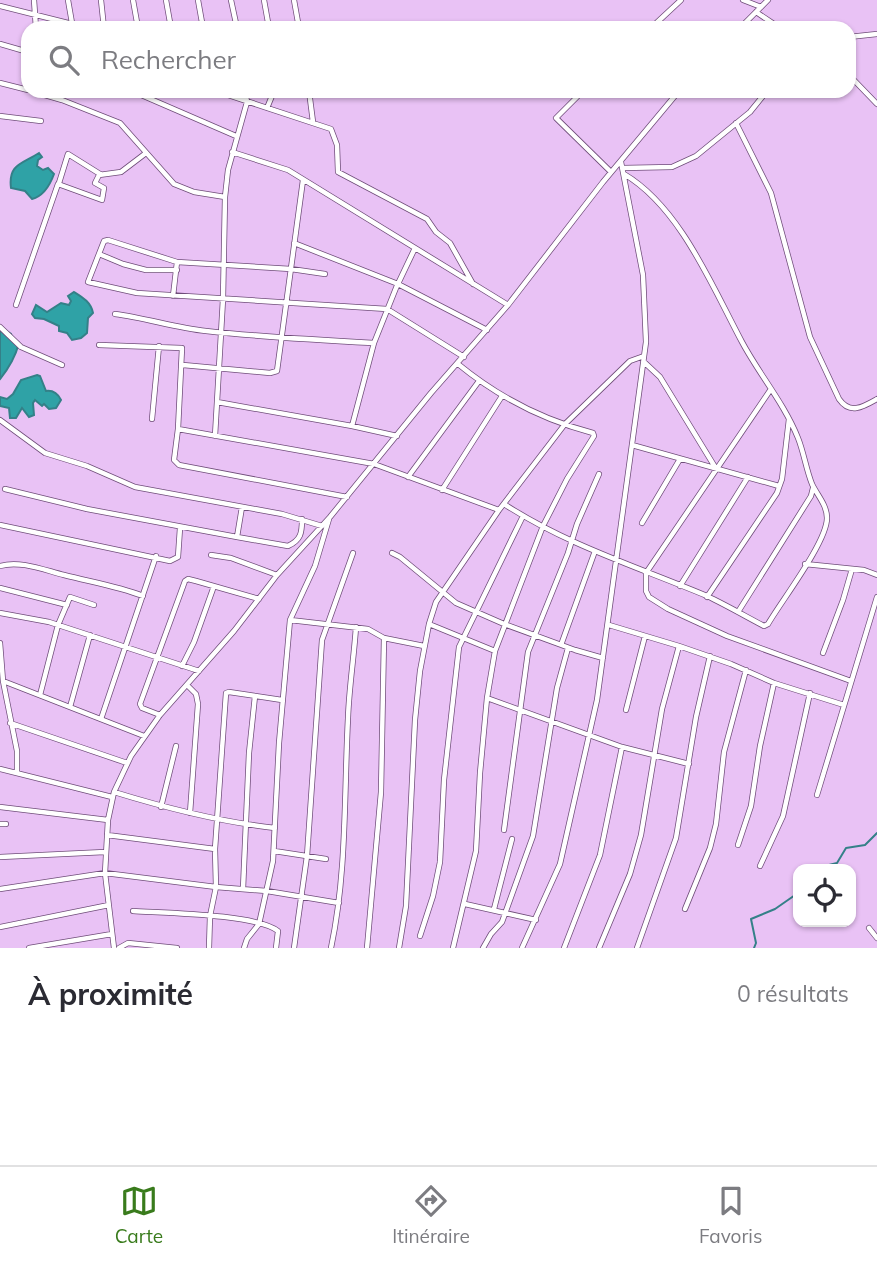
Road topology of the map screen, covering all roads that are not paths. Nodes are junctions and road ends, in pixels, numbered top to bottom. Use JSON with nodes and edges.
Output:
{"nodes":[{"id":1,"x":0,"y":0,"type":"edge"},
{"id":2,"x":34,"y":0,"type":"edge"},
{"id":3,"x":68,"y":0,"type":"edge"},
{"id":4,"x":101,"y":0,"type":"edge"},
{"id":5,"x":133,"y":0,"type":"edge"},
{"id":6,"x":166,"y":0,"type":"edge"},
{"id":7,"x":198,"y":0,"type":"edge"},
{"id":8,"x":231,"y":0,"type":"edge"},
{"id":9,"x":264,"y":0,"type":"edge"},
{"id":10,"x":294,"y":0,"type":"edge"},
{"id":11,"x":681,"y":0,"type":"edge"},
{"id":12,"x":743,"y":0,"type":"edge"},
{"id":13,"x":768,"y":0,"type":"edge"},
{"id":14,"x":0,"y":6,"type":"edge"},
{"id":15,"x":759,"y":9,"type":"junction"},
{"id":16,"x":36,"y":15,"type":"junction"},
{"id":17,"x":36,"y":21,"type":"edge"},
{"id":18,"x":63,"y":21,"type":"edge"},
{"id":19,"x":72,"y":21,"type":"edge"},
{"id":20,"x":103,"y":21,"type":"edge"},
{"id":21,"x":137,"y":21,"type":"edge"},
{"id":22,"x":170,"y":21,"type":"edge"},
{"id":23,"x":201,"y":21,"type":"edge"},
{"id":24,"x":236,"y":21,"type":"edge"},
{"id":25,"x":268,"y":21,"type":"edge"},
{"id":26,"x":298,"y":21,"type":"edge"},
{"id":27,"x":658,"y":21,"type":"edge"},
{"id":28,"x":747,"y":21,"type":"edge"},
{"id":29,"x":772,"y":21,"type":"edge"},
{"id":30,"x":877,"y":34,"type":"edge"},
{"id":31,"x":856,"y":36,"type":"edge"},
{"id":32,"x":0,"y":44,"type":"edge"},
{"id":33,"x":21,"y":50,"type":"edge"},
{"id":34,"x":856,"y":82,"type":"edge"},
{"id":35,"x":0,"y":83,"type":"edge"},
{"id":36,"x":21,"y":89,"type":"edge"},
{"id":37,"x":55,"y":98,"type":"edge"},
{"id":38,"x":149,"y":98,"type":"edge"},
{"id":39,"x":236,"y":98,"type":"edge"},
{"id":40,"x":246,"y":98,"type":"edge"},
{"id":41,"x":271,"y":98,"type":"edge"},
{"id":42,"x":310,"y":98,"type":"edge"},
{"id":43,"x":576,"y":98,"type":"edge"},
{"id":44,"x":672,"y":98,"type":"edge"},
{"id":45,"x":761,"y":98,"type":"edge"},
{"id":46,"x":247,"y":102,"type":"junction"},
{"id":47,"x":877,"y":104,"type":"edge"},
{"id":48,"x":267,"y":108,"type":"junction"},
{"id":49,"x":0,"y":116,"type":"edge"},
{"id":50,"x":41,"y":121,"type":"dead end"},
{"id":51,"x":313,"y":122,"type":"junction"},
{"id":52,"x":736,"y":123,"type":"junction"},
{"id":53,"x":236,"y":135,"type":"junction"},
{"id":54,"x":232,"y":152,"type":"junction"},
{"id":55,"x":146,"y":153,"type":"junction"},
{"id":56,"x":621,"y":162,"type":"junction"},
{"id":57,"x":623,"y":171,"type":"junction"},
{"id":58,"x":611,"y":172,"type":"junction"},
{"id":59,"x":101,"y":174,"type":"junction"},
{"id":60,"x":303,"y":180,"type":"junction"},
{"id":61,"x":59,"y":183,"type":"junction"},
{"id":62,"x":225,"y":197,"type":"junction"},
{"id":63,"x":294,"y":243,"type":"junction"},
{"id":64,"x":415,"y":248,"type":"junction"},
{"id":65,"x":99,"y":254,"type":"junction"},
{"id":66,"x":177,"y":262,"type":"junction"},
{"id":67,"x":224,"y":265,"type":"junction"},
{"id":68,"x":291,"y":269,"type":"junction"},
{"id":69,"x":177,"y":270,"type":"junction"},
{"id":70,"x":325,"y":274,"type":"dead end"},
{"id":71,"x":398,"y":284,"type":"junction"},
{"id":72,"x":473,"y":284,"type":"junction"},
{"id":73,"x":173,"y":296,"type":"junction"},
{"id":74,"x":223,"y":299,"type":"junction"},
{"id":75,"x":286,"y":303,"type":"junction"},
{"id":76,"x":16,"y":305,"type":"dead end"},
{"id":77,"x":508,"y":305,"type":"junction"},
{"id":78,"x":387,"y":309,"type":"junction"},
{"id":79,"x":115,"y":314,"type":"dead end"},
{"id":80,"x":0,"y":327,"type":"edge"},
{"id":81,"x":487,"y":330,"type":"junction"},
{"id":82,"x":221,"y":332,"type":"junction"},
{"id":83,"x":281,"y":339,"type":"junction"},
{"id":84,"x":374,"y":343,"type":"junction"},
{"id":85,"x":99,"y":345,"type":"dead end"},
{"id":86,"x":159,"y":346,"type":"junction"},
{"id":87,"x":464,"y":357,"type":"junction"},
{"id":88,"x":643,"y":358,"type":"junction"},
{"id":89,"x":458,"y":364,"type":"junction"},
{"id":90,"x":62,"y":365,"type":"dead end"},
{"id":91,"x":183,"y":365,"type":"junction"},
{"id":92,"x":218,"y":370,"type":"junction"},
{"id":93,"x":479,"y":381,"type":"junction"},
{"id":94,"x":771,"y":389,"type":"junction"},
{"id":95,"x":502,"y":396,"type":"junction"},
{"id":96,"x":877,"y":399,"type":"edge"},
{"id":97,"x":217,"y":402,"type":"junction"},
{"id":98,"x":789,"y":418,"type":"junction"},
{"id":99,"x":152,"y":419,"type":"dead end"},
{"id":100,"x":0,"y":420,"type":"edge"},
{"id":101,"x":565,"y":425,"type":"junction"},
{"id":102,"x":352,"y":426,"type":"junction"},
{"id":103,"x":178,"y":429,"type":"junction"},
{"id":104,"x":215,"y":436,"type":"junction"},
{"id":105,"x":397,"y":436,"type":"junction"},
{"id":106,"x":632,"y":445,"type":"junction"},
{"id":107,"x":680,"y":459,"type":"junction"},
{"id":108,"x":374,"y":464,"type":"junction"},
{"id":109,"x":716,"y":468,"type":"junction"},
{"id":110,"x":600,"y":474,"type":"dead end"},
{"id":111,"x":408,"y":477,"type":"junction"},
{"id":112,"x":748,"y":477,"type":"junction"},
{"id":113,"x":813,"y":484,"type":"junction"},
{"id":114,"x":779,"y":486,"type":"junction"},
{"id":115,"x":5,"y":489,"type":"dead end"},
{"id":116,"x":442,"y":490,"type":"junction"},
{"id":117,"x":347,"y":496,"type":"junction"},
{"id":118,"x":504,"y":504,"type":"junction"},
{"id":119,"x":242,"y":507,"type":"junction"},
{"id":120,"x":499,"y":510,"type":"junction"},
{"id":121,"x":523,"y":516,"type":"junction"},
{"id":122,"x":330,"y":517,"type":"junction"},
{"id":123,"x":302,"y":519,"type":"junction"},
{"id":124,"x":642,"y":523,"type":"dead end"},
{"id":125,"x":0,"y":525,"type":"edge"},
{"id":126,"x":322,"y":526,"type":"junction"},
{"id":127,"x":543,"y":526,"type":"junction"},
{"id":128,"x":180,"y":528,"type":"junction"},
{"id":129,"x":237,"y":537,"type":"junction"},
{"id":130,"x":572,"y":540,"type":"junction"},
{"id":131,"x":595,"y":551,"type":"junction"},
{"id":132,"x":353,"y":552,"type":"dead end"},
{"id":133,"x":391,"y":553,"type":"dead end"},
{"id":134,"x":211,"y":555,"type":"dead end"},
{"id":135,"x":156,"y":556,"type":"junction"},
{"id":136,"x":616,"y":561,"type":"junction"},
{"id":137,"x":805,"y":565,"type":"junction"},
{"id":138,"x":0,"y":566,"type":"edge"},
{"id":139,"x":852,"y":569,"type":"junction"},
{"id":140,"x":646,"y":573,"type":"junction"},
{"id":141,"x":277,"y":575,"type":"junction"},
{"id":142,"x":877,"y":575,"type":"edge"},
{"id":143,"x":214,"y":586,"type":"junction"},
{"id":144,"x":680,"y":586,"type":"junction"},
{"id":145,"x":0,"y":588,"type":"edge"},
{"id":146,"x":443,"y":593,"type":"junction"},
{"id":147,"x":143,"y":596,"type":"junction"},
{"id":148,"x":708,"y":597,"type":"junction"},
{"id":149,"x":877,"y":597,"type":"edge"},
{"id":150,"x":259,"y":599,"type":"junction"},
{"id":151,"x":66,"y":605,"type":"junction"},
{"id":152,"x":94,"y":605,"type":"dead end"},
{"id":153,"x":475,"y":611,"type":"junction"},
{"id":154,"x":0,"y":612,"type":"edge"},
{"id":155,"x":738,"y":612,"type":"junction"},
{"id":156,"x":290,"y":620,"type":"junction"},
{"id":157,"x":327,"y":624,"type":"junction"},
{"id":158,"x":429,"y":624,"type":"junction"},
{"id":159,"x":505,"y":624,"type":"junction"},
{"id":160,"x":58,"y":625,"type":"junction"},
{"id":161,"x":608,"y":625,"type":"junction"},
{"id":162,"x":356,"y":627,"type":"junction"},
{"id":163,"x":90,"y":635,"type":"junction"},
{"id":164,"x":536,"y":635,"type":"junction"},
{"id":165,"x":645,"y":636,"type":"junction"},
{"id":166,"x":384,"y":638,"type":"junction"},
{"id":167,"x":461,"y":638,"type":"junction"},
{"id":168,"x":0,"y":643,"type":"edge"},
{"id":169,"x":561,"y":645,"type":"junction"},
{"id":170,"x":424,"y":646,"type":"junction"},
{"id":171,"x":679,"y":646,"type":"junction"},
{"id":172,"x":124,"y":647,"type":"junction"},
{"id":173,"x":568,"y":648,"type":"junction"},
{"id":174,"x":495,"y":650,"type":"junction"},
{"id":175,"x":823,"y":653,"type":"dead end"},
{"id":176,"x":710,"y":656,"type":"junction"},
{"id":177,"x":156,"y":658,"type":"junction"},
{"id":178,"x":603,"y":658,"type":"junction"},
{"id":179,"x":1,"y":664,"type":"edge"},
{"id":180,"x":181,"y":666,"type":"junction"},
{"id":181,"x":746,"y":670,"type":"junction"},
{"id":182,"x":199,"y":671,"type":"junction"},
{"id":183,"x":3,"y":681,"type":"junction"},
{"id":184,"x":851,"y":681,"type":"junction"},
{"id":185,"x":774,"y":682,"type":"junction"},
{"id":186,"x":187,"y":685,"type":"junction"},
{"id":187,"x":810,"y":693,"type":"junction"},
{"id":188,"x":3,"y":695,"type":"edge"},
{"id":189,"x":40,"y":695,"type":"junction"},
{"id":190,"x":255,"y":696,"type":"junction"},
{"id":191,"x":487,"y":698,"type":"junction"},
{"id":192,"x":282,"y":700,"type":"junction"},
{"id":193,"x":845,"y":705,"type":"junction"},
{"id":194,"x":70,"y":707,"type":"junction"},
{"id":195,"x":626,"y":710,"type":"dead end"},
{"id":196,"x":520,"y":711,"type":"junction"},
{"id":197,"x":160,"y":715,"type":"junction"},
{"id":198,"x":101,"y":719,"type":"junction"},
{"id":199,"x":551,"y":722,"type":"junction"},
{"id":200,"x":10,"y":723,"type":"junction"},
{"id":201,"x":144,"y":736,"type":"junction"},
{"id":202,"x":589,"y":736,"type":"junction"},
{"id":203,"x":176,"y":746,"type":"dead end"},
{"id":204,"x":622,"y":747,"type":"junction"},
{"id":205,"x":655,"y":756,"type":"junction"},
{"id":206,"x":127,"y":762,"type":"junction"},
{"id":207,"x":689,"y":764,"type":"junction"},
{"id":208,"x":0,"y":769,"type":"edge"},
{"id":209,"x":17,"y":773,"type":"junction"},
{"id":210,"x":113,"y":794,"type":"junction"},
{"id":211,"x":817,"y":795,"type":"dead end"},
{"id":212,"x":0,"y":807,"type":"edge"},
{"id":213,"x":161,"y":807,"type":"junction"},
{"id":214,"x":190,"y":813,"type":"junction"},
{"id":215,"x":218,"y":817,"type":"junction"},
{"id":216,"x":108,"y":820,"type":"junction"},
{"id":217,"x":246,"y":825,"type":"junction"},
{"id":218,"x":275,"y":828,"type":"junction"},
{"id":219,"x":504,"y":830,"type":"dead end"},
{"id":220,"x":107,"y":835,"type":"junction"},
{"id":221,"x":512,"y":839,"type":"dead end"},
{"id":222,"x":738,"y":845,"type":"dead end"},
{"id":223,"x":215,"y":849,"type":"junction"},
{"id":224,"x":274,"y":851,"type":"junction"},
{"id":225,"x":105,"y":852,"type":"junction"},
{"id":226,"x":307,"y":856,"type":"junction"},
{"id":227,"x":0,"y":857,"type":"edge"},
{"id":228,"x":326,"y":859,"type":"dead end"},
{"id":229,"x":760,"y":866,"type":"dead end"},
{"id":230,"x":105,"y":873,"type":"junction"},
{"id":231,"x":216,"y":887,"type":"junction"},
{"id":232,"x":0,"y":889,"type":"edge"},
{"id":233,"x":243,"y":889,"type":"junction"},
{"id":234,"x":267,"y":891,"type":"junction"},
{"id":235,"x":302,"y":897,"type":"junction"},
{"id":236,"x":339,"y":903,"type":"junction"},
{"id":237,"x":465,"y":904,"type":"junction"},
{"id":238,"x":109,"y":905,"type":"junction"},
{"id":239,"x":494,"y":909,"type":"junction"},
{"id":240,"x":685,"y":909,"type":"dead end"},
{"id":241,"x":134,"y":911,"type":"dead end"},
{"id":242,"x":506,"y":912,"type":"junction"},
{"id":243,"x":210,"y":916,"type":"junction"},
{"id":244,"x":536,"y":920,"type":"junction"},
{"id":245,"x":259,"y":924,"type":"junction"},
{"id":246,"x":0,"y":927,"type":"edge"},
{"id":247,"x":869,"y":928,"type":"dead end"},
{"id":248,"x":112,"y":934,"type":"junction"},
{"id":249,"x":420,"y":936,"type":"dead end"},
{"id":250,"x":877,"y":938,"type":"edge"},
{"id":251,"x":29,"y":948,"type":"edge"},
{"id":252,"x":116,"y":948,"type":"edge"},
{"id":253,"x":177,"y":948,"type":"edge"},
{"id":254,"x":209,"y":948,"type":"edge"},
{"id":255,"x":244,"y":948,"type":"edge"},
{"id":256,"x":276,"y":948,"type":"edge"},
{"id":257,"x":295,"y":948,"type":"edge"},
{"id":258,"x":331,"y":948,"type":"edge"},
{"id":259,"x":367,"y":948,"type":"edge"},
{"id":260,"x":399,"y":948,"type":"edge"},
{"id":261,"x":453,"y":948,"type":"edge"},
{"id":262,"x":483,"y":948,"type":"edge"},
{"id":263,"x":522,"y":948,"type":"edge"},
{"id":264,"x":564,"y":948,"type":"edge"},
{"id":265,"x":599,"y":948,"type":"edge"},
{"id":266,"x":637,"y":948,"type":"edge"}],
"edges":[{"from":1,"to":14,"type":"street"},
{"from":2,"to":16,"type":"street"},
{"from":3,"to":19,"type":"street"},
{"from":4,"to":20,"type":"street"},
{"from":5,"to":21,"type":"street"},
{"from":6,"to":22,"type":"street"},
{"from":7,"to":23,"type":"street"},
{"from":8,"to":24,"type":"street"},
{"from":9,"to":25,"type":"street"},
{"from":10,"to":26,"type":"street"},
{"from":11,"to":27,"type":"street"},
{"from":12,"to":15,"type":"street"},
{"from":13,"to":15,"type":"street"},
{"from":14,"to":16,"type":"street"},
{"from":15,"to":28,"type":"street"},
{"from":15,"to":29,"type":"street"},
{"from":16,"to":17,"type":"street"},
{"from":16,"to":18,"type":"street"},
{"from":30,"to":31,"type":"street"},
{"from":32,"to":33,"type":"street"},
{"from":34,"to":47,"type":"street"},
{"from":35,"to":36,"type":"street"},
{"from":37,"to":55,"type":"street"},
{"from":38,"to":53,"type":"street"},
{"from":39,"to":46,"type":"street"},
{"from":40,"to":46,"type":"street"},
{"from":41,"to":48,"type":"street"},
{"from":42,"to":51,"type":"street"},
{"from":43,"to":58,"type":"street"},
{"from":44,"to":56,"type":"street"},
{"from":45,"to":52,"type":"street"},
{"from":46,"to":48,"type":"street"},
{"from":46,"to":53,"type":"street"},
{"from":48,"to":51,"type":"street"},
{"from":49,"to":50,"type":"street"},
{"from":51,"to":72,"type":"street"},
{"from":52,"to":57,"type":"street"},
{"from":52,"to":96,"type":"street"},
{"from":53,"to":54,"type":"street"},
{"from":54,"to":60,"type":"street"},
{"from":54,"to":62,"type":"street"},
{"from":55,"to":59,"type":"street"},
{"from":55,"to":62,"type":"street"},
{"from":56,"to":57,"type":"street"},
{"from":56,"to":58,"type":"street"},
{"from":57,"to":88,"type":"street"},
{"from":57,"to":94,"type":"street"},
{"from":58,"to":77,"type":"street"},
{"from":59,"to":61,"type":"street"},
{"from":59,"to":61,"type":"street"},
{"from":60,"to":63,"type":"street"},
{"from":60,"to":64,"type":"street"},
{"from":61,"to":76,"type":"street"},
{"from":62,"to":67,"type":"street"},
{"from":63,"to":68,"type":"street"},
{"from":63,"to":71,"type":"street"},
{"from":64,"to":71,"type":"street"},
{"from":64,"to":72,"type":"street"},
{"from":65,"to":66,"type":"street"},
{"from":65,"to":69,"type":"street"},
{"from":65,"to":73,"type":"street"},
{"from":66,"to":67,"type":"street"},
{"from":66,"to":69,"type":"street"},
{"from":67,"to":68,"type":"street"},
{"from":67,"to":74,"type":"street"},
{"from":68,"to":70,"type":"street"},
{"from":68,"to":75,"type":"street"},
{"from":69,"to":73,"type":"street"},
{"from":71,"to":78,"type":"street"},
{"from":71,"to":81,"type":"street"},
{"from":72,"to":77,"type":"street"},
{"from":73,"to":74,"type":"street"},
{"from":74,"to":75,"type":"street"},
{"from":74,"to":82,"type":"street"},
{"from":75,"to":78,"type":"street"},
{"from":75,"to":83,"type":"street"},
{"from":77,"to":81,"type":"street"},
{"from":78,"to":84,"type":"street"},
{"from":78,"to":87,"type":"street"},
{"from":79,"to":82,"type":"street"},
{"from":80,"to":90,"type":"street"},
{"from":81,"to":87,"type":"street"},
{"from":82,"to":83,"type":"street"},
{"from":82,"to":92,"type":"street"},
{"from":83,"to":84,"type":"street"},
{"from":83,"to":92,"type":"street"},
{"from":84,"to":102,"type":"street"},
{"from":85,"to":86,"type":"street"},
{"from":86,"to":91,"type":"street"},
{"from":86,"to":99,"type":"street"},
{"from":87,"to":89,"type":"street"},
{"from":88,"to":101,"type":"street"},
{"from":88,"to":106,"type":"street"},
{"from":88,"to":109,"type":"street"},
{"from":89,"to":93,"type":"street"},
{"from":89,"to":105,"type":"street"},
{"from":91,"to":92,"type":"street"},
{"from":91,"to":103,"type":"street"},
{"from":92,"to":97,"type":"street"},
{"from":93,"to":95,"type":"street"},
{"from":93,"to":111,"type":"street"},
{"from":94,"to":98,"type":"street"},
{"from":94,"to":109,"type":"street"},
{"from":95,"to":101,"type":"street"},
{"from":95,"to":116,"type":"street"},
{"from":97,"to":102,"type":"street"},
{"from":97,"to":104,"type":"street"},
{"from":98,"to":113,"type":"street"},
{"from":98,"to":114,"type":"street"},
{"from":100,"to":119,"type":"street"},
{"from":101,"to":118,"type":"street"},
{"from":101,"to":127,"type":"street"},
{"from":102,"to":105,"type":"street"},
{"from":103,"to":104,"type":"street"},
{"from":103,"to":117,"type":"street"},
{"from":104,"to":108,"type":"street"},
{"from":105,"to":108,"type":"street"},
{"from":106,"to":107,"type":"street"},
{"from":106,"to":136,"type":"street"},
{"from":107,"to":109,"type":"street"},
{"from":107,"to":124,"type":"street"},
{"from":108,"to":111,"type":"street"},
{"from":108,"to":117,"type":"street"},
{"from":109,"to":112,"type":"street"},
{"from":109,"to":140,"type":"street"},
{"from":110,"to":130,"type":"street"},
{"from":111,"to":116,"type":"street"},
{"from":112,"to":114,"type":"street"},
{"from":112,"to":144,"type":"street"},
{"from":113,"to":137,"type":"street"},
{"from":113,"to":155,"type":"street"},
{"from":114,"to":148,"type":"street"},
{"from":115,"to":128,"type":"street"},
{"from":116,"to":120,"type":"street"},
{"from":117,"to":122,"type":"street"},
{"from":118,"to":120,"type":"street"},
{"from":118,"to":121,"type":"street"},
{"from":119,"to":123,"type":"street"},
{"from":119,"to":129,"type":"street"},
{"from":120,"to":146,"type":"street"},
{"from":121,"to":127,"type":"street"},
{"from":121,"to":153,"type":"street"},
{"from":122,"to":126,"type":"street"},
{"from":122,"to":156,"type":"street"},
{"from":123,"to":126,"type":"street"},
{"from":123,"to":129,"type":"street"},
{"from":125,"to":135,"type":"street"},
{"from":126,"to":141,"type":"street"},
{"from":127,"to":130,"type":"street"},
{"from":127,"to":159,"type":"street"},
{"from":128,"to":129,"type":"street"},
{"from":128,"to":135,"type":"street"},
{"from":130,"to":131,"type":"street"},
{"from":130,"to":164,"type":"street"},
{"from":131,"to":136,"type":"street"},
{"from":131,"to":169,"type":"street"},
{"from":132,"to":157,"type":"street"},
{"from":133,"to":146,"type":"street"},
{"from":134,"to":141,"type":"street"},
{"from":135,"to":147,"type":"street"},
{"from":136,"to":140,"type":"street"},
{"from":136,"to":161,"type":"street"},
{"from":137,"to":139,"type":"street"},
{"from":137,"to":155,"type":"street"},
{"from":138,"to":147,"type":"street"},
{"from":139,"to":142,"type":"street"},
{"from":139,"to":175,"type":"street"},
{"from":140,"to":144,"type":"street"},
{"from":140,"to":184,"type":"street"},
{"from":141,"to":150,"type":"street"},
{"from":143,"to":150,"type":"street"},
{"from":143,"to":177,"type":"street"},
{"from":143,"to":180,"type":"street"},
{"from":144,"to":148,"type":"street"},
{"from":145,"to":151,"type":"street"},
{"from":146,"to":153,"type":"street"},
{"from":146,"to":158,"type":"street"},
{"from":147,"to":172,"type":"street"},
{"from":148,"to":155,"type":"street"},
{"from":149,"to":184,"type":"street"},
{"from":150,"to":182,"type":"street"},
{"from":151,"to":152,"type":"street"},
{"from":151,"to":160,"type":"street"},
{"from":153,"to":159,"type":"street"},
{"from":153,"to":167,"type":"street"},
{"from":154,"to":160,"type":"street"},
{"from":156,"to":157,"type":"street"},
{"from":156,"to":192,"type":"street"},
{"from":157,"to":162,"type":"street"},
{"from":157,"to":226,"type":"street"},
{"from":158,"to":167,"type":"street"},
{"from":158,"to":170,"type":"street"},
{"from":159,"to":164,"type":"street"},
{"from":159,"to":174,"type":"street"},
{"from":160,"to":163,"type":"street"},
{"from":160,"to":189,"type":"street"},
{"from":161,"to":165,"type":"street"},
{"from":161,"to":178,"type":"street"},
{"from":162,"to":166,"type":"street"},
{"from":162,"to":236,"type":"street"},
{"from":163,"to":172,"type":"street"},
{"from":163,"to":194,"type":"street"},
{"from":164,"to":169,"type":"street"},
{"from":164,"to":196,"type":"street"},
{"from":165,"to":171,"type":"street"},
{"from":165,"to":195,"type":"street"},
{"from":166,"to":170,"type":"street"},
{"from":166,"to":259,"type":"street"},
{"from":167,"to":174,"type":"street"},
{"from":167,"to":249,"type":"street"},
{"from":168,"to":179,"type":"street"},
{"from":169,"to":173,"type":"street"},
{"from":170,"to":260,"type":"street"},
{"from":171,"to":176,"type":"street"},
{"from":171,"to":205,"type":"street"},
{"from":172,"to":177,"type":"street"},
{"from":172,"to":198,"type":"street"},
{"from":173,"to":178,"type":"street"},
{"from":173,"to":199,"type":"street"},
{"from":174,"to":191,"type":"street"},
{"from":176,"to":181,"type":"street"},
{"from":176,"to":207,"type":"street"},
{"from":177,"to":180,"type":"street"},
{"from":177,"to":197,"type":"street"},
{"from":178,"to":202,"type":"street"},
{"from":179,"to":183,"type":"street"},
{"from":180,"to":182,"type":"street"},
{"from":181,"to":185,"type":"street"},
{"from":181,"to":240,"type":"street"},
{"from":182,"to":186,"type":"street"},
{"from":183,"to":188,"type":"street"},
{"from":183,"to":189,"type":"street"},
{"from":184,"to":193,"type":"street"},
{"from":185,"to":187,"type":"street"},
{"from":185,"to":222,"type":"street"},
{"from":186,"to":197,"type":"street"},
{"from":186,"to":214,"type":"street"},
{"from":187,"to":193,"type":"street"},
{"from":187,"to":229,"type":"street"},
{"from":188,"to":200,"type":"street"},
{"from":189,"to":194,"type":"street"},
{"from":190,"to":192,"type":"street"},
{"from":190,"to":215,"type":"street"},
{"from":190,"to":217,"type":"street"},
{"from":191,"to":196,"type":"street"},
{"from":191,"to":237,"type":"street"},
{"from":192,"to":218,"type":"street"},
{"from":193,"to":211,"type":"street"},
{"from":194,"to":198,"type":"street"},
{"from":196,"to":199,"type":"street"},
{"from":196,"to":219,"type":"street"},
{"from":197,"to":201,"type":"street"},
{"from":198,"to":201,"type":"street"},
{"from":199,"to":202,"type":"street"},
{"from":199,"to":242,"type":"street"},
{"from":200,"to":206,"type":"street"},
{"from":200,"to":209,"type":"street"},
{"from":201,"to":206,"type":"street"},
{"from":202,"to":204,"type":"street"},
{"from":202,"to":244,"type":"street"},
{"from":203,"to":213,"type":"street"},
{"from":204,"to":205,"type":"street"},
{"from":204,"to":264,"type":"street"},
{"from":205,"to":207,"type":"street"},
{"from":205,"to":265,"type":"street"},
{"from":206,"to":210,"type":"street"},
{"from":207,"to":266,"type":"street"},
{"from":208,"to":209,"type":"street"},
{"from":209,"to":210,"type":"street"},
{"from":210,"to":213,"type":"street"},
{"from":210,"to":216,"type":"street"},
{"from":212,"to":216,"type":"street"},
{"from":213,"to":214,"type":"street"},
{"from":214,"to":215,"type":"street"},
{"from":215,"to":217,"type":"street"},
{"from":215,"to":223,"type":"street"},
{"from":216,"to":220,"type":"street"},
{"from":217,"to":218,"type":"street"},
{"from":217,"to":233,"type":"street"},
{"from":218,"to":224,"type":"street"},
{"from":220,"to":223,"type":"street"},
{"from":220,"to":225,"type":"street"},
{"from":221,"to":239,"type":"street"},
{"from":223,"to":231,"type":"street"},
{"from":224,"to":226,"type":"street"},
{"from":224,"to":234,"type":"street"},
{"from":225,"to":227,"type":"street"},
{"from":225,"to":230,"type":"street"},
{"from":226,"to":228,"type":"street"},
{"from":226,"to":235,"type":"street"},
{"from":230,"to":231,"type":"street"},
{"from":230,"to":232,"type":"street"},
{"from":230,"to":238,"type":"street"},
{"from":231,"to":233,"type":"street"},
{"from":231,"to":243,"type":"street"},
{"from":233,"to":234,"type":"street"},
{"from":234,"to":235,"type":"street"},
{"from":234,"to":245,"type":"street"},
{"from":235,"to":236,"type":"street"},
{"from":235,"to":257,"type":"street"},
{"from":236,"to":258,"type":"street"},
{"from":237,"to":239,"type":"street"},
{"from":237,"to":261,"type":"street"},
{"from":238,"to":246,"type":"street"},
{"from":238,"to":248,"type":"street"},
{"from":239,"to":242,"type":"street"},
{"from":241,"to":243,"type":"street"},
{"from":242,"to":244,"type":"street"},
{"from":242,"to":262,"type":"street"},
{"from":243,"to":245,"type":"street"},
{"from":243,"to":254,"type":"street"},
{"from":244,"to":263,"type":"street"},
{"from":245,"to":255,"type":"street"},
{"from":245,"to":256,"type":"street"},
{"from":247,"to":250,"type":"street"},
{"from":248,"to":251,"type":"street"},
{"from":248,"to":252,"type":"street"},
{"from":252,"to":253,"type":"street"}]}
